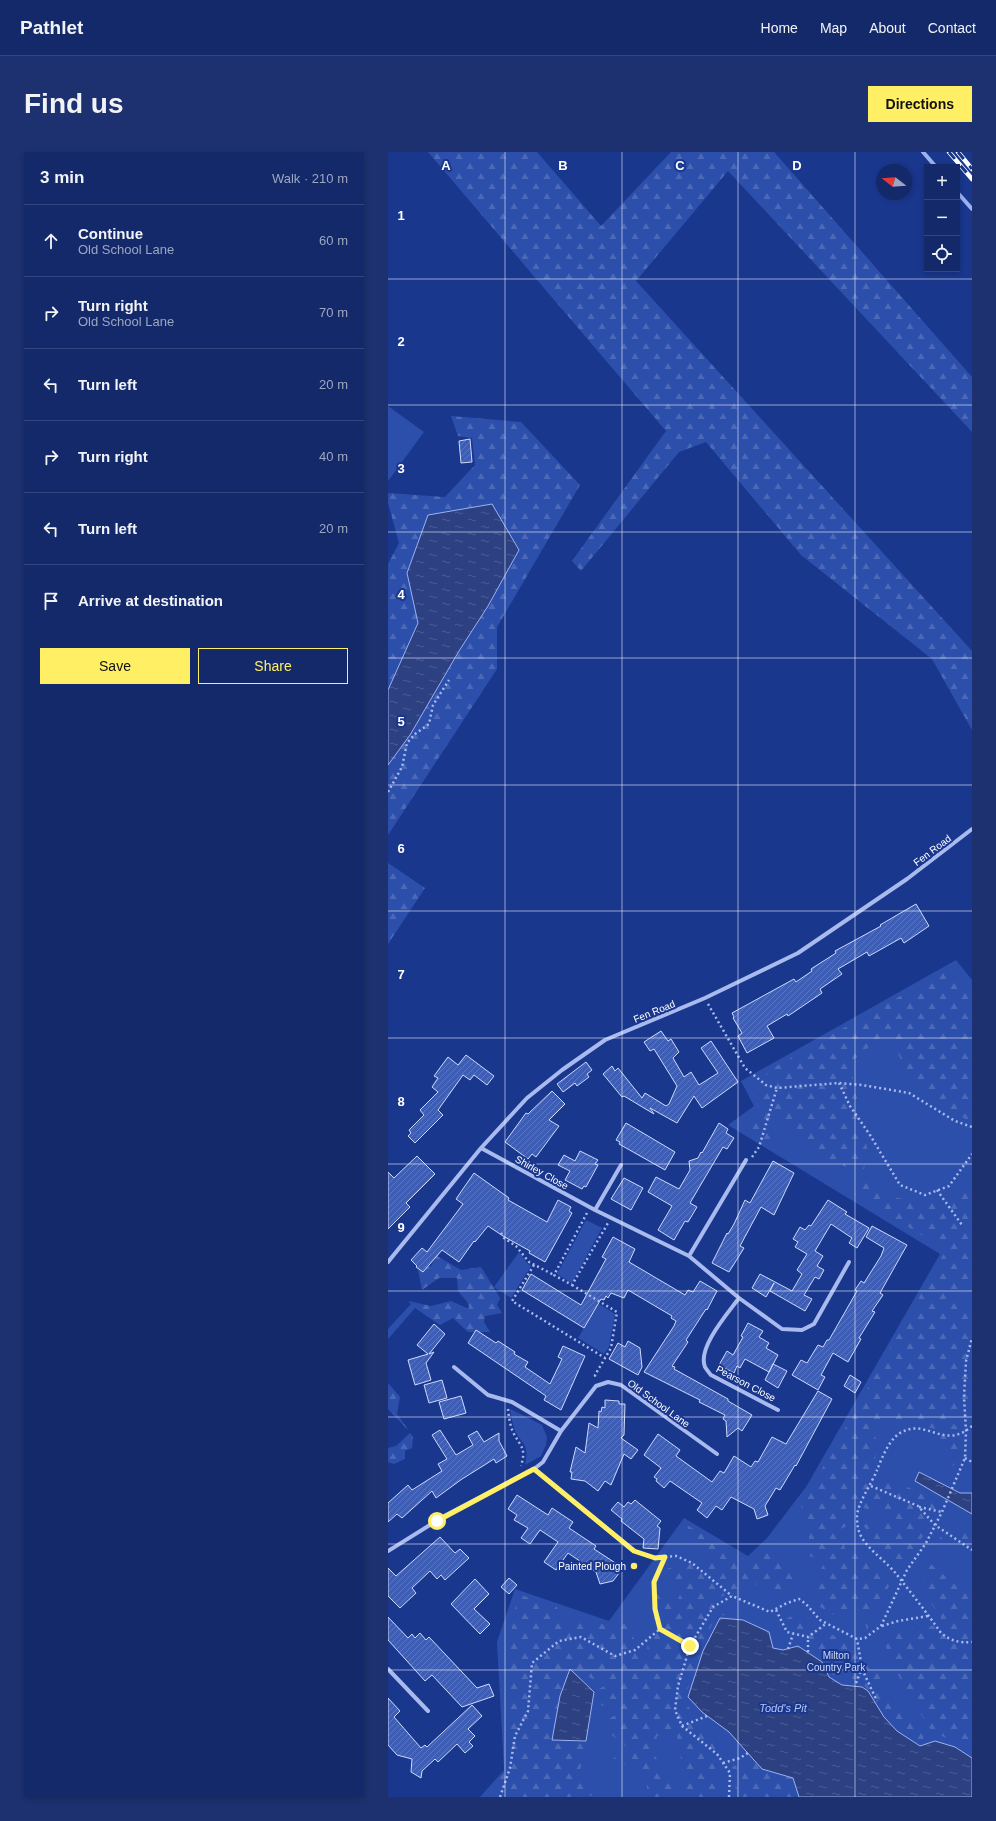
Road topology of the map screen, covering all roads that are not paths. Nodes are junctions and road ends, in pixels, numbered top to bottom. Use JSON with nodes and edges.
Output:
{"nodes":[{"id":1,"x":972,"y":829,"type":"edge"},
{"id":2,"x":482,"y":1148,"type":"junction"},
{"id":3,"x":746,"y":1160,"type":"road end"},
{"id":4,"x":620,"y":1165,"type":"dead end"},
{"id":5,"x":596,"y":1210,"type":"junction"},
{"id":6,"x":689,"y":1256,"type":"junction"},
{"id":7,"x":388,"y":1262,"type":"edge"},
{"id":8,"x":850,"y":1262,"type":"dead end"},
{"id":9,"x":739,"y":1298,"type":"junction"},
{"id":10,"x":454,"y":1367,"type":"dead end"},
{"id":11,"x":778,"y":1410,"type":"dead end"},
{"id":12,"x":561,"y":1431,"type":"junction"},
{"id":13,"x":716,"y":1454,"type":"dead end"},
{"id":14,"x":534,"y":1469,"type":"junction"},
{"id":15,"x":388,"y":1551,"type":"edge"},
{"id":16,"x":634,"y":1551,"type":"road end"},
{"id":17,"x":388,"y":1669,"type":"edge"},
{"id":18,"x":428,"y":1711,"type":"dead end"}],
"edges":[{"from":1,"to":2,"type":"street","name":"Fen Road"},
{"from":2,"to":5,"type":"street","name":"Shirley Close"},
{"from":2,"to":7,"type":"street","name":"Fen Road"},
{"from":3,"to":6,"type":"street"},
{"from":4,"to":5,"type":"street"},
{"from":5,"to":6,"type":"street","name":"Shirley Close"},
{"from":6,"to":9,"type":"street","name":"Shirley Close"},
{"from":8,"to":9,"type":"street"},
{"from":9,"to":11,"type":"street","name":"Pearson Close"},
{"from":10,"to":12,"type":"street"},
{"from":12,"to":13,"type":"street","name":"Old School Lane"},
{"from":12,"to":14,"type":"street"},
{"from":14,"to":15,"type":"street"},
{"from":14,"to":16,"type":"street"},
{"from":17,"to":18,"type":"street"}]}
